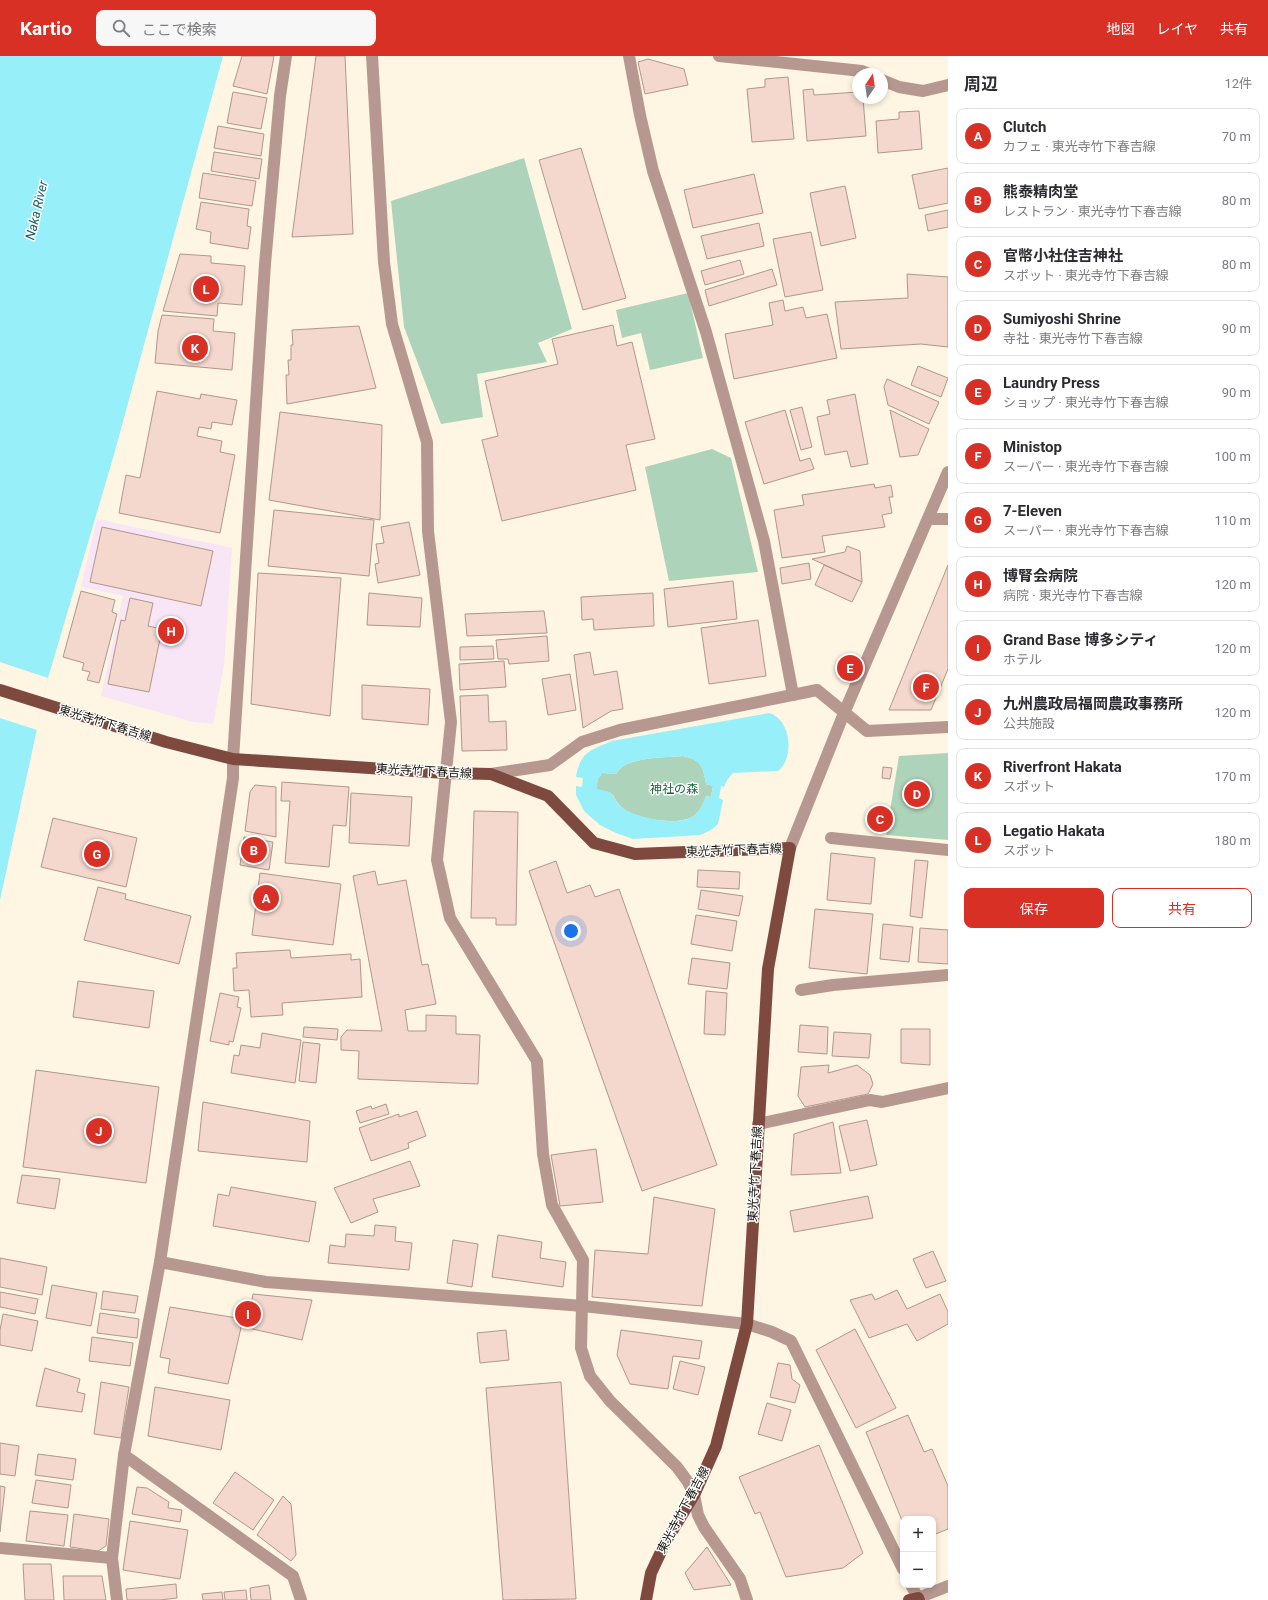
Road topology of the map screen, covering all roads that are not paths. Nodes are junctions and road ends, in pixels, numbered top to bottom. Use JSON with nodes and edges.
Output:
{"nodes":[{"id":1,"x":286,"y":56,"type":"edge"},
{"id":2,"x":372,"y":56,"type":"edge"},
{"id":3,"x":629,"y":56,"type":"edge"},
{"id":4,"x":719,"y":56,"type":"edge"},
{"id":5,"x":852,"y":70,"type":"edge"},
{"id":6,"x":888,"y":82,"type":"edge"},
{"id":7,"x":948,"y":85,"type":"edge"},
{"id":8,"x":948,"y":472,"type":"edge"},
{"id":9,"x":928,"y":519,"type":"junction"},
{"id":10,"x":948,"y":519,"type":"edge"},
{"id":11,"x":0,"y":690,"type":"edge"},
{"id":12,"x":793,"y":695,"type":"junction"},
{"id":13,"x":844,"y":713,"type":"junction"},
{"id":14,"x":948,"y":727,"type":"edge"},
{"id":15,"x":233,"y":759,"type":"junction"},
{"id":16,"x":446,"y":773,"type":"junction"},
{"id":17,"x":491,"y":774,"type":"junction"},
{"id":18,"x":831,"y":838,"type":"dead end"},
{"id":19,"x":790,"y":848,"type":"junction"},
{"id":20,"x":948,"y":850,"type":"edge"},
{"id":21,"x":948,"y":975,"type":"edge"},
{"id":22,"x":801,"y":990,"type":"dead end"},
{"id":23,"x":948,"y":1088,"type":"edge"},
{"id":24,"x":758,"y":1124,"type":"junction"},
{"id":25,"x":160,"y":1262,"type":"junction"},
{"id":26,"x":583,"y":1306,"type":"junction"},
{"id":27,"x":747,"y":1324,"type":"junction"},
{"id":28,"x":124,"y":1455,"type":"junction"},
{"id":29,"x":694,"y":1495,"type":"junction"},
{"id":30,"x":0,"y":1548,"type":"edge"},
{"id":31,"x":112,"y":1558,"type":"junction"},
{"id":32,"x":900,"y":1563,"type":"edge"},
{"id":33,"x":948,"y":1586,"type":"edge"},
{"id":34,"x":912,"y":1588,"type":"edge"},
{"id":35,"x":915,"y":1599,"type":"edge"},
{"id":36,"x":117,"y":1600,"type":"edge"},
{"id":37,"x":301,"y":1600,"type":"edge"},
{"id":38,"x":646,"y":1600,"type":"edge"},
{"id":39,"x":747,"y":1600,"type":"edge"}],
"edges":[{"from":1,"to":15,"type":"street"},
{"from":2,"to":16,"type":"street"},
{"from":3,"to":12,"type":"street"},
{"from":4,"to":5,"type":"street"},
{"from":6,"to":7,"type":"street"},
{"from":8,"to":9,"type":"street"},
{"from":9,"to":10,"type":"street"},
{"from":9,"to":13,"type":"street"},
{"from":11,"to":15,"type":"main road","name":"東光寺竹下春吉線"},
{"from":12,"to":13,"type":"street"},
{"from":12,"to":17,"type":"street"},
{"from":13,"to":14,"type":"street"},
{"from":13,"to":19,"type":"street"},
{"from":15,"to":16,"type":"main road","name":"東光寺竹下春吉線"},
{"from":15,"to":25,"type":"street"},
{"from":16,"to":17,"type":"main road","name":"東光寺竹下春吉線"},
{"from":16,"to":26,"type":"street"},
{"from":17,"to":19,"type":"main road","name":"東光寺竹下春吉線"},
{"from":18,"to":20,"type":"street"},
{"from":19,"to":24,"type":"main road","name":"東光寺竹下春吉線"},
{"from":21,"to":22,"type":"street"},
{"from":23,"to":24,"type":"street"},
{"from":24,"to":27,"type":"main road","name":"東光寺竹下春吉線"},
{"from":25,"to":26,"type":"street"},
{"from":25,"to":28,"type":"street"},
{"from":26,"to":27,"type":"street"},
{"from":26,"to":29,"type":"street"},
{"from":27,"to":29,"type":"main road","name":"東光寺竹下春吉線"},
{"from":27,"to":32,"type":"street"},
{"from":28,"to":31,"type":"street"},
{"from":28,"to":37,"type":"street"},
{"from":29,"to":38,"type":"main road","name":"東光寺竹下春吉線"},
{"from":29,"to":39,"type":"street"},
{"from":30,"to":31,"type":"street"},
{"from":31,"to":36,"type":"street"},
{"from":33,"to":35,"type":"street"},
{"from":34,"to":35,"type":"street"}]}
